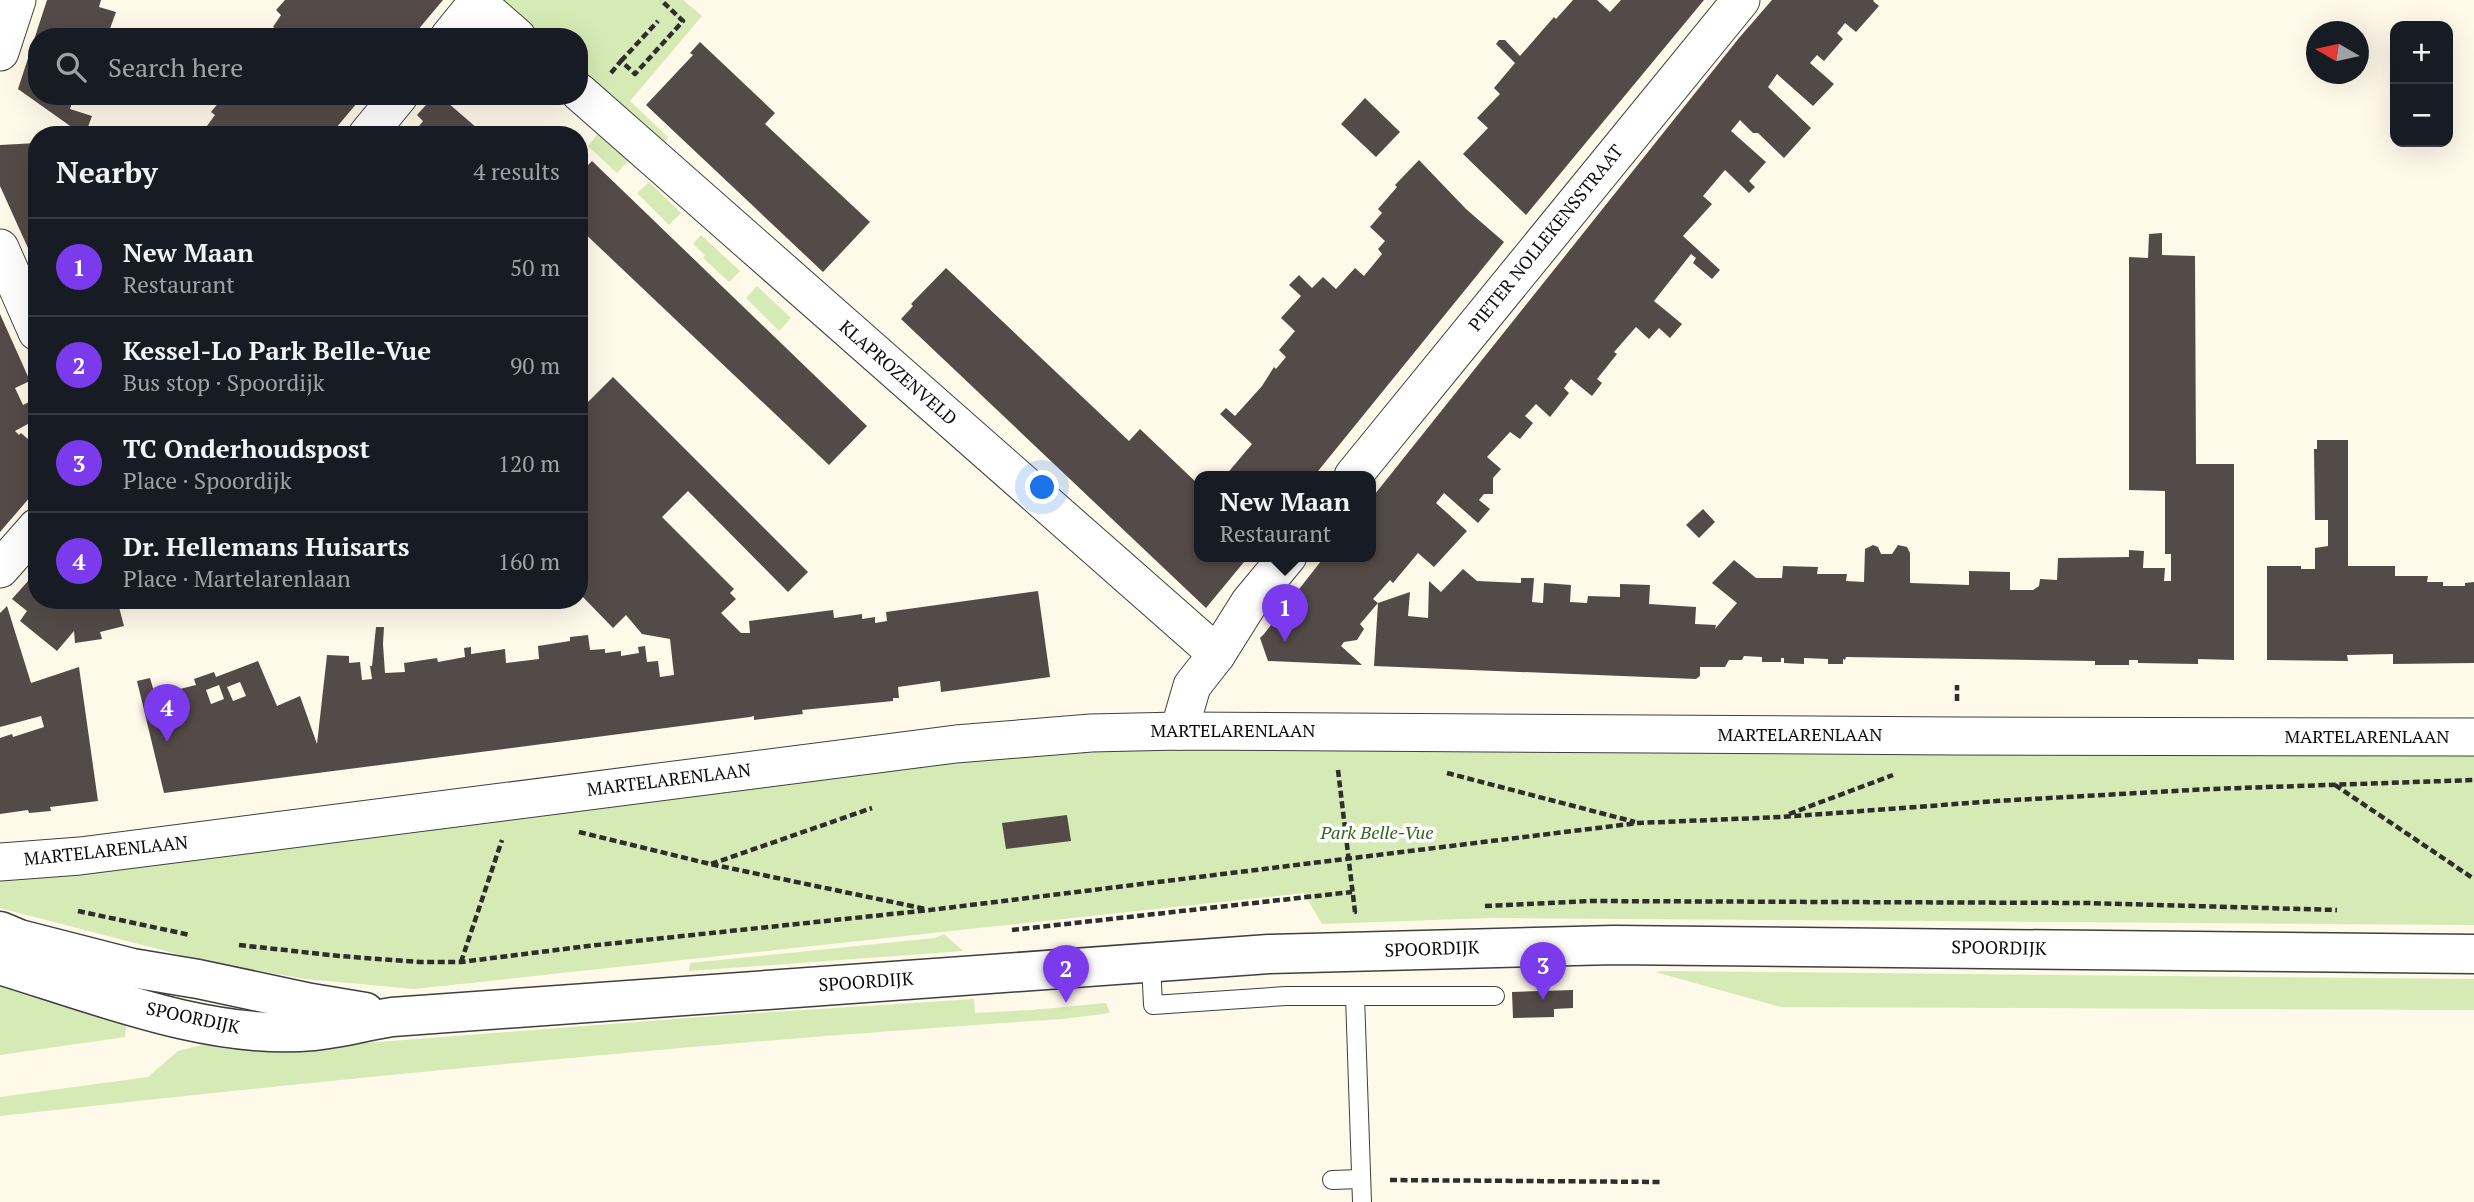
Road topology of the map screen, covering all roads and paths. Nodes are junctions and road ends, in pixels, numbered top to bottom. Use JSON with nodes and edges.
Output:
{"nodes":[{"id":1,"x":17,"y":0,"type":"edge"},
{"id":2,"x":661,"y":0,"type":"edge"},
{"id":3,"x":1741,"y":0,"type":"edge"},
{"id":4,"x":478,"y":1,"type":"edge"},
{"id":5,"x":658,"y":21,"type":"dead end"},
{"id":6,"x":456,"y":28,"type":"edge"},
{"id":7,"x":507,"y":28,"type":"edge"},
{"id":8,"x":0,"y":52,"type":"edge"},
{"id":9,"x":621,"y":61,"type":"junction"},
{"id":10,"x":588,"y":92,"type":"edge"},
{"id":11,"x":588,"y":100,"type":"edge"},
{"id":12,"x":392,"y":105,"type":"edge"},
{"id":13,"x":374,"y":126,"type":"edge"},
{"id":14,"x":0,"y":248,"type":"edge"},
{"id":15,"x":28,"y":312,"type":"edge"},
{"id":16,"x":1357,"y":471,"type":"edge"},
{"id":17,"x":28,"y":537,"type":"edge"},
{"id":18,"x":1283,"y":562,"type":"edge"},
{"id":19,"x":0,"y":569,"type":"edge"},
{"id":20,"x":1217,"y":654,"type":"junction"},
{"id":21,"x":1178,"y":731,"type":"junction"},
{"id":22,"x":2474,"y":737,"type":"edge"},
{"id":23,"x":1337,"y":758,"type":"dead end"},
{"id":24,"x":1441,"y":771,"type":"dead end"},
{"id":25,"x":2474,"y":780,"type":"edge"},
{"id":26,"x":2334,"y":784,"type":"junction"},
{"id":27,"x":872,"y":808,"type":"dead end"},
{"id":28,"x":1638,"y":823,"type":"junction"},
{"id":29,"x":506,"y":828,"type":"dead end"},
{"id":30,"x":577,"y":832,"type":"dead end"},
{"id":31,"x":1347,"y":857,"type":"junction"},
{"id":32,"x":0,"y":862,"type":"edge"},
{"id":33,"x":710,"y":864,"type":"junction"},
{"id":34,"x":2474,"y":879,"type":"edge"},
{"id":35,"x":1352,"y":892,"type":"junction"},
{"id":36,"x":1479,"y":906,"type":"dead end"},
{"id":37,"x":68,"y":909,"type":"dead end"},
{"id":38,"x":930,"y":910,"type":"junction"},
{"id":39,"x":1369,"y":911,"type":"dead end"},
{"id":40,"x":2350,"y":911,"type":"dead end"},
{"id":41,"x":1355,"y":912,"type":"junction"},
{"id":42,"x":1345,"y":913,"type":"dead end"},
{"id":43,"x":0,"y":931,"type":"edge"},
{"id":44,"x":999,"y":932,"type":"dead end"},
{"id":45,"x":201,"y":938,"type":"dead end"},
{"id":46,"x":237,"y":944,"type":"dead end"},
{"id":47,"x":2474,"y":954,"type":"edge"},
{"id":48,"x":461,"y":962,"type":"junction"},
{"id":49,"x":1151,"y":963,"type":"junction"},
{"id":50,"x":0,"y":965,"type":"edge"},
{"id":51,"x":1355,"y":996,"type":"junction"},
{"id":52,"x":1495,"y":996,"type":"dead end"},
{"id":53,"x":392,"y":1017,"type":"junction"},
{"id":54,"x":1361,"y":1179,"type":"junction"},
{"id":55,"x":1332,"y":1180,"type":"dead end"},
{"id":56,"x":1663,"y":1182,"type":"dead end"},
{"id":57,"x":1362,"y":1202,"type":"edge"}],
"edges":[{"from":1,"to":8,"type":"street"},
{"from":2,"to":9,"type":"path"},
{"from":3,"to":16,"type":"street","name":"PIETER NOLLEKENSSTRAAT"},
{"from":4,"to":6,"type":"street"},
{"from":4,"to":7,"type":"street"},
{"from":5,"to":9,"type":"path"},
{"from":9,"to":10,"type":"path"},
{"from":11,"to":20,"type":"street","name":"KLAPROZENVELD"},
{"from":12,"to":13,"type":"street"},
{"from":14,"to":15,"type":"street"},
{"from":17,"to":19,"type":"street"},
{"from":18,"to":20,"type":"street"},
{"from":20,"to":21,"type":"street"},
{"from":21,"to":22,"type":"street","name":"MARTELARENLAAN"},
{"from":21,"to":32,"type":"street","name":"MARTELARENLAAN"},
{"from":23,"to":31,"type":"path"},
{"from":24,"to":28,"type":"path"},
{"from":25,"to":26,"type":"path"},
{"from":26,"to":28,"type":"path"},
{"from":26,"to":34,"type":"path"},
{"from":27,"to":33,"type":"path"},
{"from":28,"to":31,"type":"path"},
{"from":29,"to":48,"type":"path"},
{"from":30,"to":33,"type":"path"},
{"from":31,"to":35,"type":"path"},
{"from":31,"to":38,"type":"path"},
{"from":33,"to":38,"type":"path"},
{"from":35,"to":41,"type":"path"},
{"from":35,"to":44,"type":"path"},
{"from":36,"to":40,"type":"path"},
{"from":37,"to":45,"type":"path"},
{"from":38,"to":48,"type":"path"},
{"from":39,"to":41,"type":"path"},
{"from":41,"to":42,"type":"path"},
{"from":43,"to":53,"type":"street","name":"SPOORDIJK"},
{"from":46,"to":48,"type":"path"},
{"from":47,"to":49,"type":"street","name":"SPOORDIJK"},
{"from":49,"to":51,"type":"lane"},
{"from":49,"to":53,"type":"street","name":"SPOORDIJK"},
{"from":50,"to":53,"type":"street","name":"SPOORDIJK"},
{"from":51,"to":52,"type":"lane"},
{"from":51,"to":54,"type":"lane"},
{"from":54,"to":55,"type":"lane"},
{"from":54,"to":56,"type":"path"},
{"from":54,"to":57,"type":"lane"}]}
